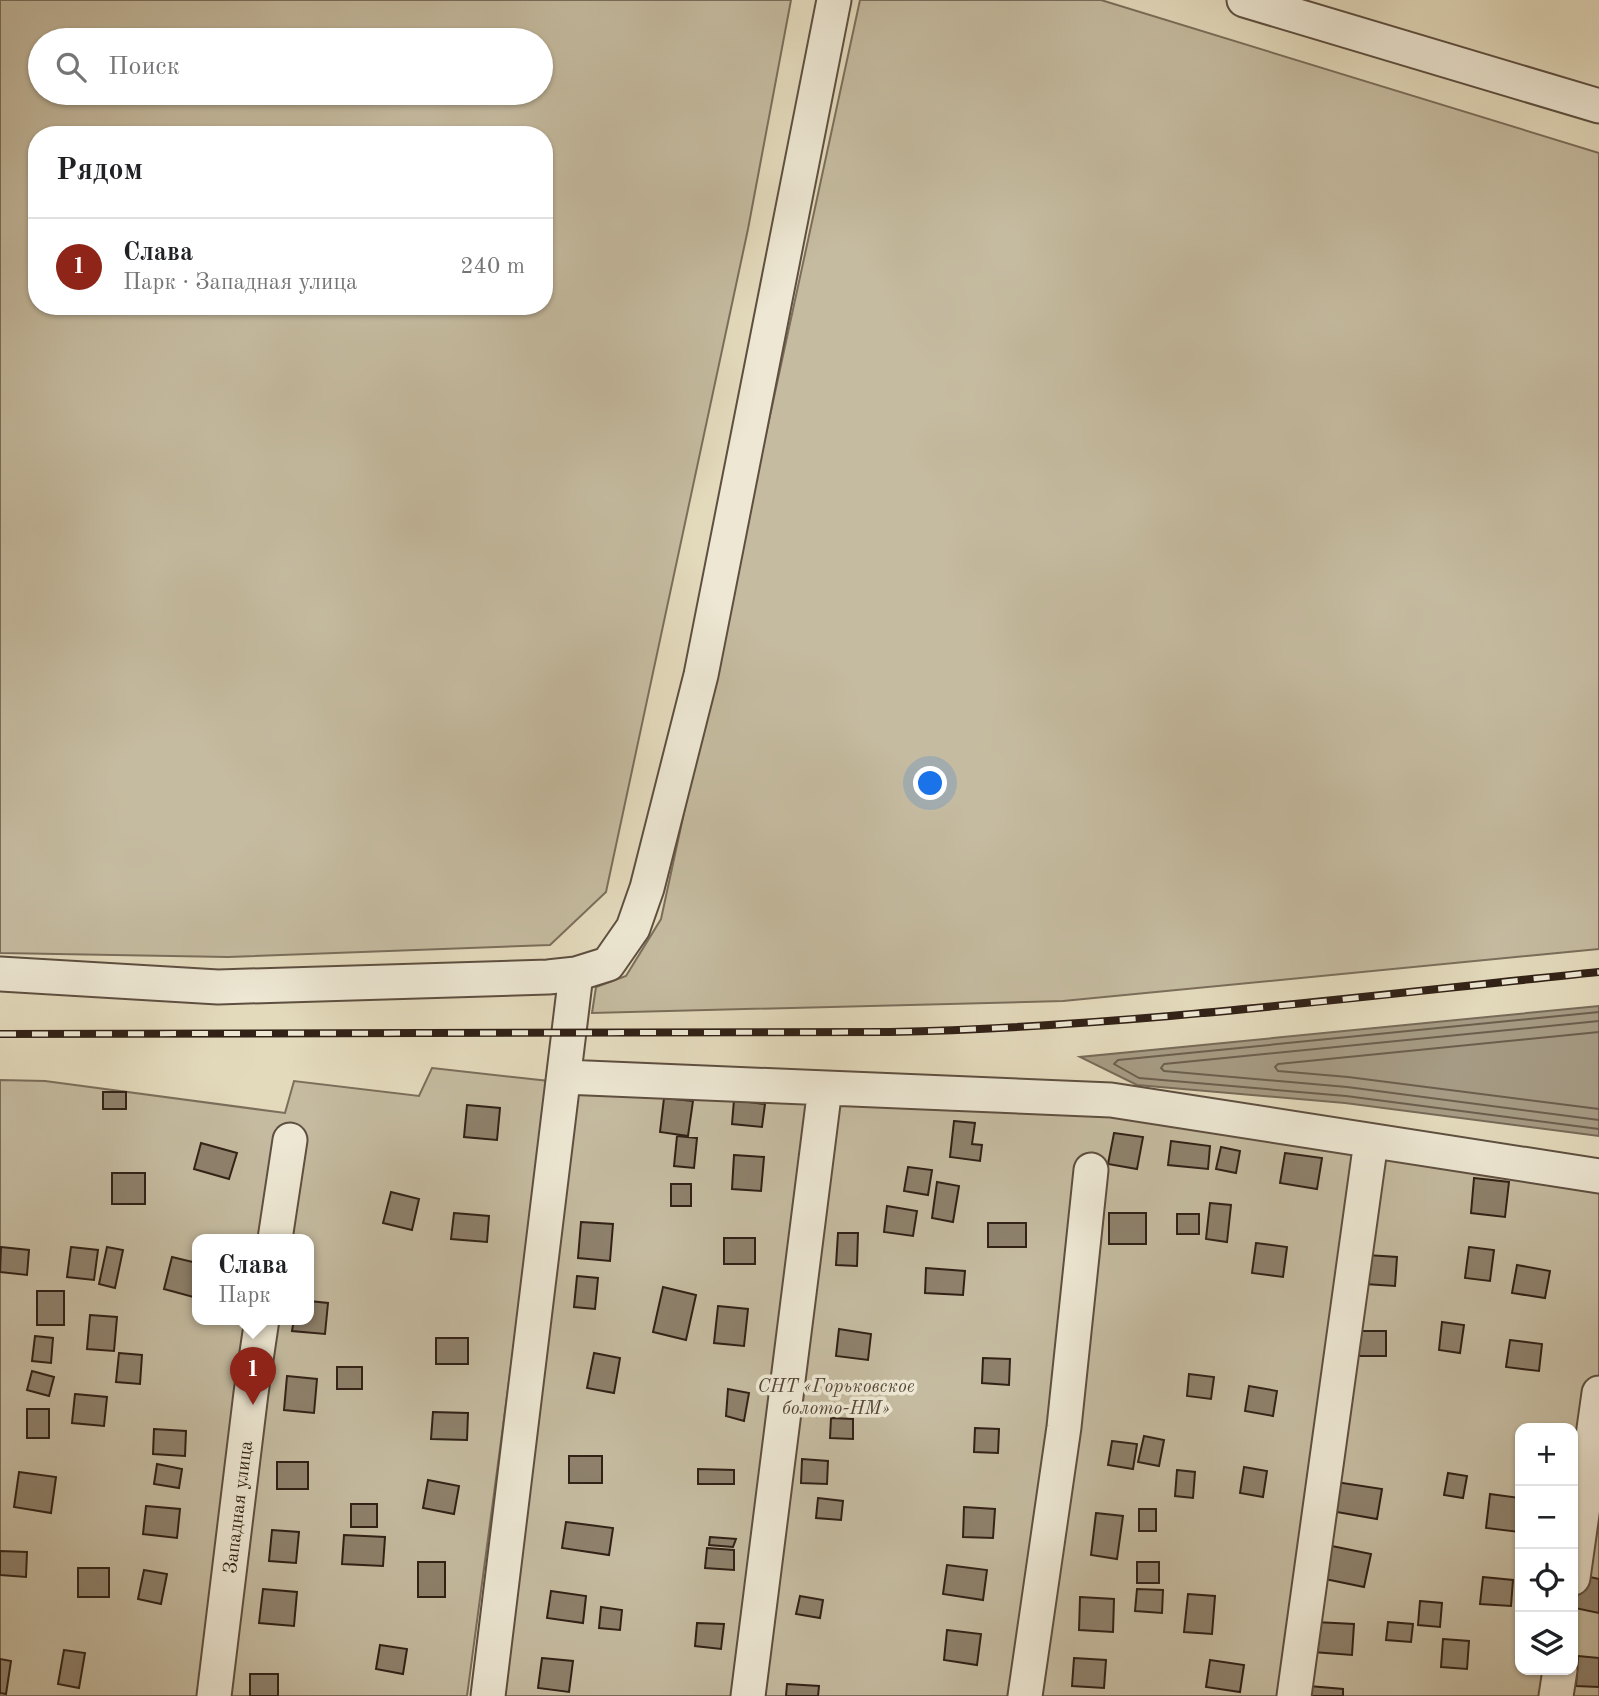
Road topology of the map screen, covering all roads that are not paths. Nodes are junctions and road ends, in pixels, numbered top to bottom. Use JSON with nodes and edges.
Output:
{"nodes":[{"id":1,"x":834,"y":0,"type":"edge"},
{"id":2,"x":1244,"y":0,"type":"edge"},
{"id":3,"x":1599,"y":106,"type":"edge"},
{"id":4,"x":0,"y":974,"type":"edge"},
{"id":5,"x":576,"y":974,"type":"junction"},
{"id":6,"x":564,"y":1077,"type":"junction"},
{"id":7,"x":825,"y":1088,"type":"junction"},
{"id":8,"x":290,"y":1140,"type":"dead end"},
{"id":9,"x":1371,"y":1141,"type":"junction"},
{"id":10,"x":1091,"y":1170,"type":"dead end"},
{"id":11,"x":1599,"y":1177,"type":"edge"},
{"id":12,"x":276,"y":1234,"type":"edge"},
{"id":13,"x":261,"y":1325,"type":"edge"},
{"id":14,"x":1599,"y":1393,"type":"edge"},
{"id":15,"x":1577,"y":1549,"type":"edge"},
{"id":16,"x":1559,"y":1675,"type":"edge"},
{"id":17,"x":214,"y":1696,"type":"edge"},
{"id":18,"x":488,"y":1696,"type":"edge"},
{"id":19,"x":748,"y":1696,"type":"edge"},
{"id":20,"x":1026,"y":1696,"type":"edge"},
{"id":21,"x":1294,"y":1696,"type":"edge"},
{"id":22,"x":1556,"y":1696,"type":"edge"}],
"edges":[{"from":1,"to":5,"type":"street"},
{"from":2,"to":3,"type":"street"},
{"from":4,"to":5,"type":"street"},
{"from":5,"to":6,"type":"street"},
{"from":6,"to":7,"type":"street"},
{"from":6,"to":18,"type":"street"},
{"from":7,"to":9,"type":"street"},
{"from":7,"to":19,"type":"street"},
{"from":8,"to":12,"type":"street"},
{"from":9,"to":11,"type":"street"},
{"from":9,"to":21,"type":"street"},
{"from":10,"to":20,"type":"street"},
{"from":13,"to":17,"type":"street","name":"Западная улица"},
{"from":14,"to":15,"type":"street"},
{"from":16,"to":22,"type":"street"}]}
